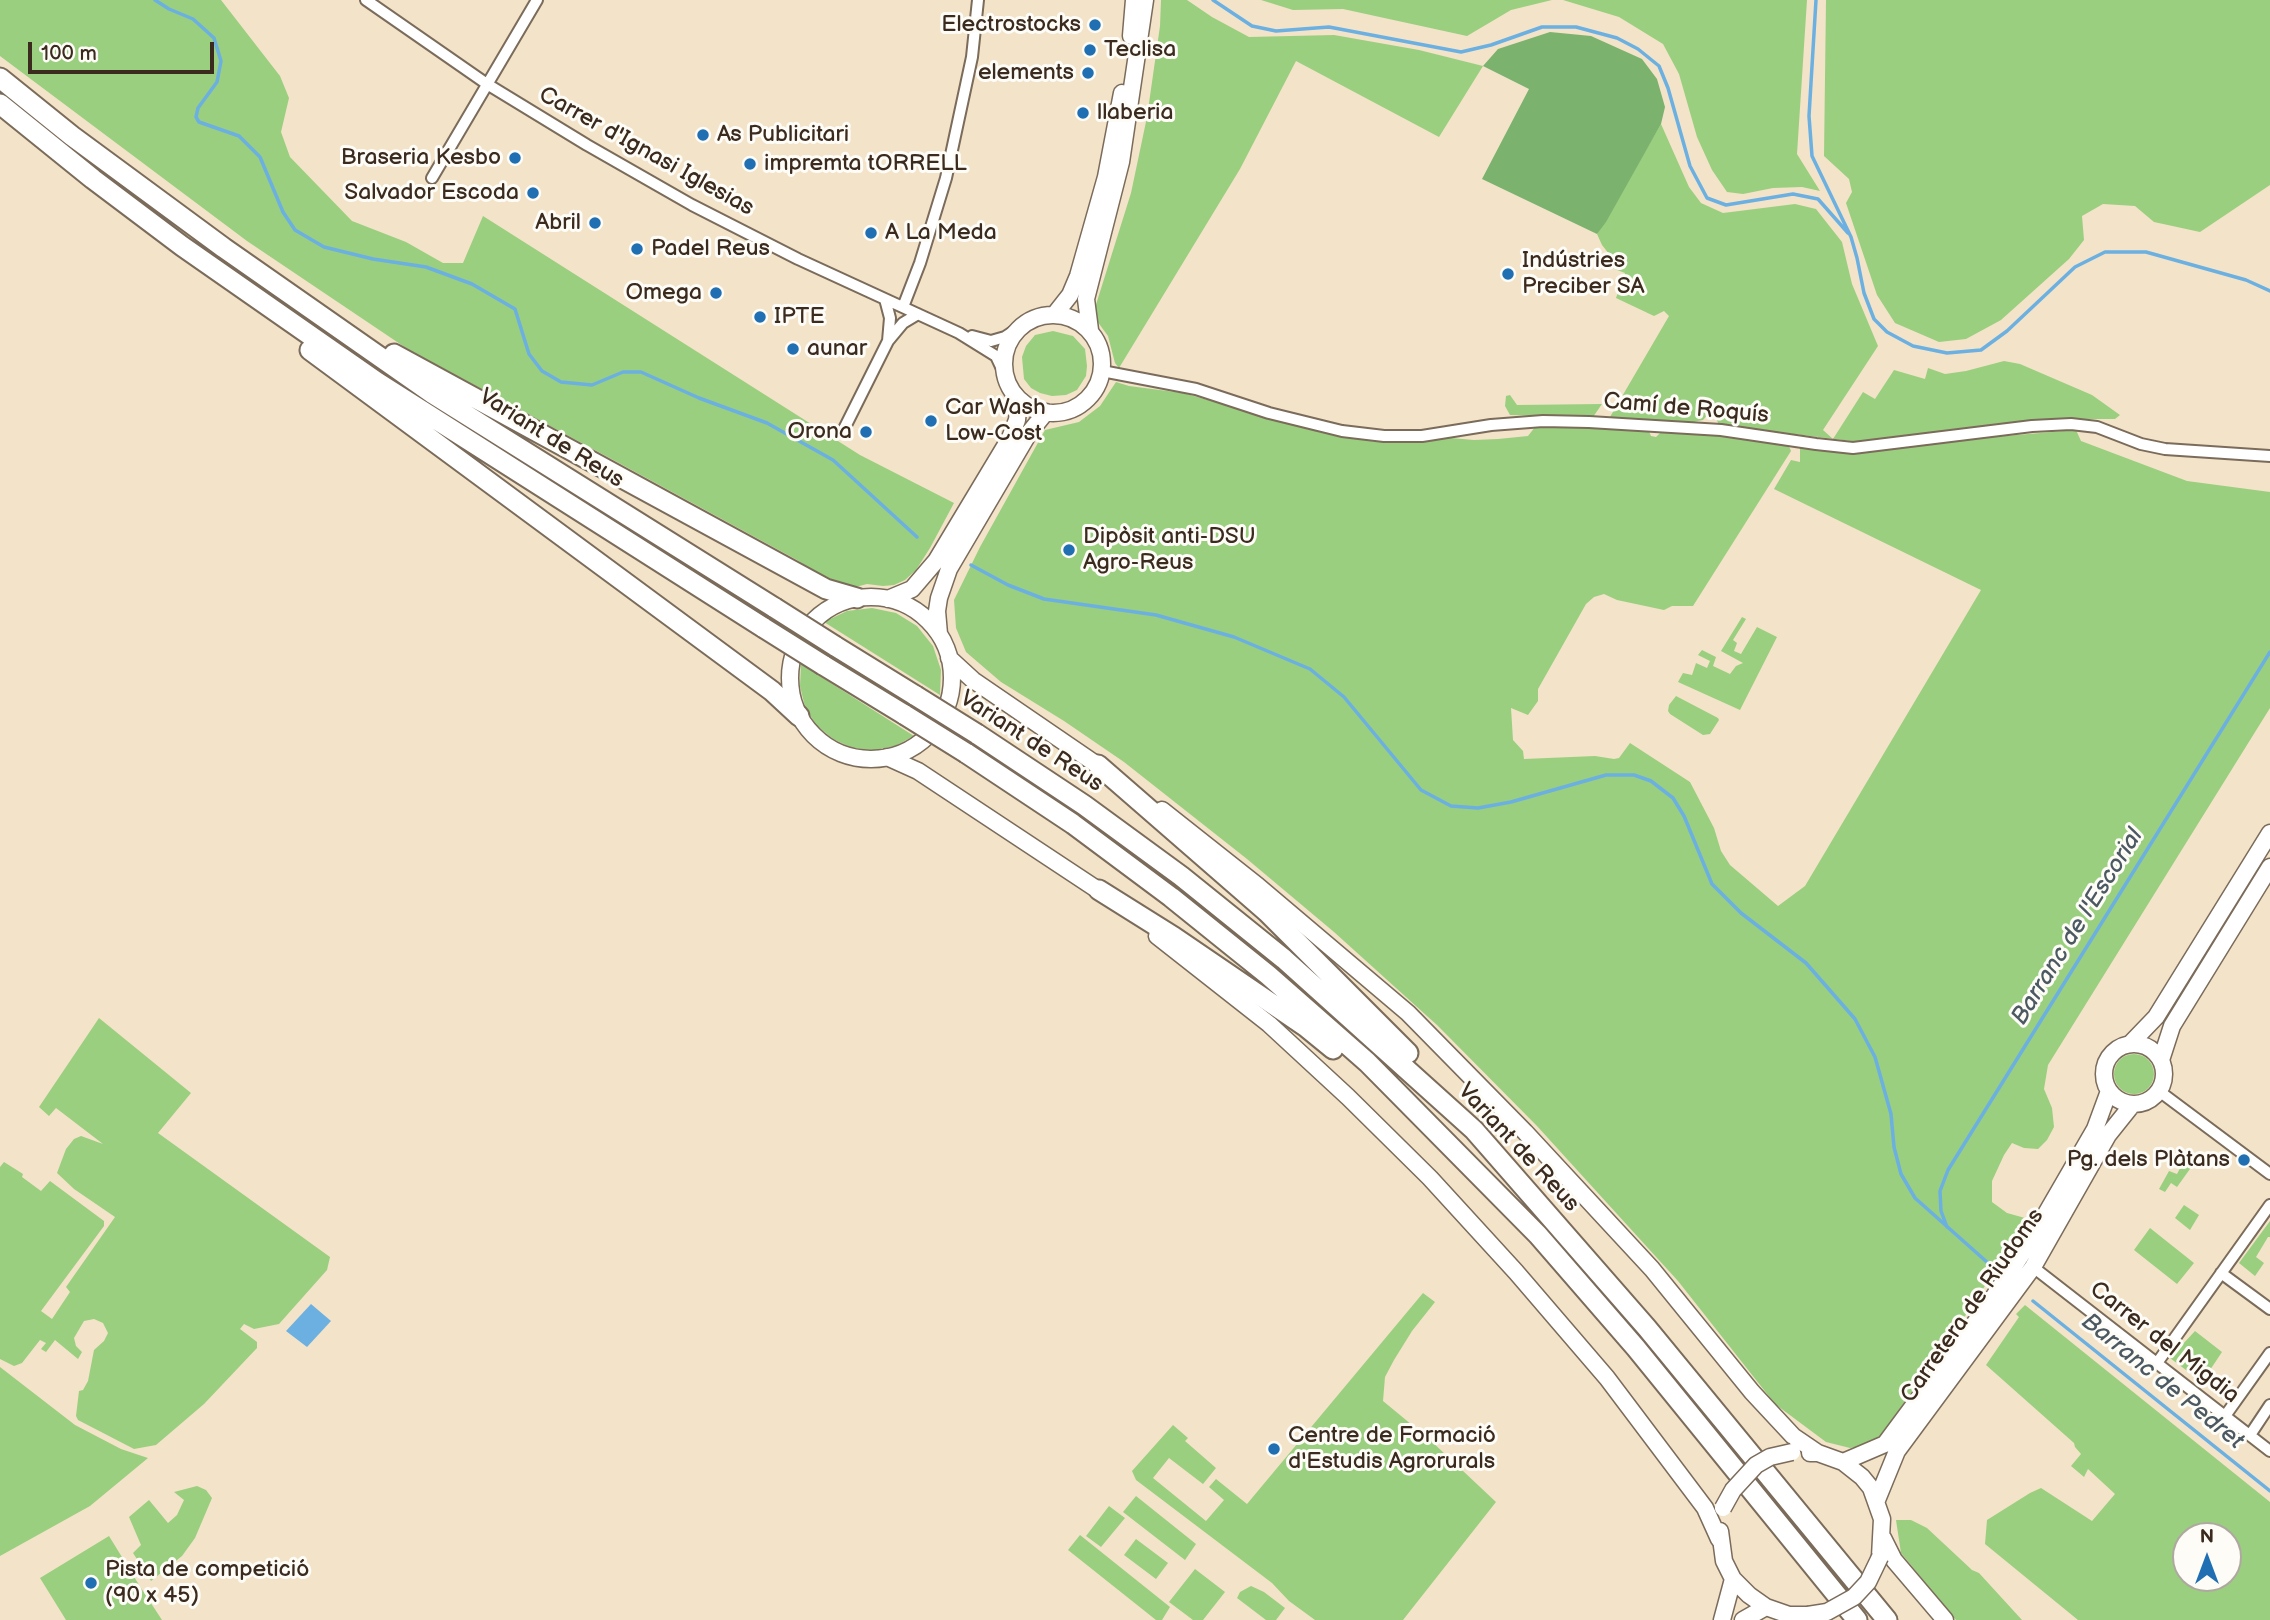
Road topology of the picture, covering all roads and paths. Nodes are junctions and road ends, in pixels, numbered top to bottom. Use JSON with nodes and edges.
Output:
{"nodes":[{"id":1,"x":366,"y":0,"type":"edge"},
{"id":2,"x":537,"y":0,"type":"edge"},
{"id":3,"x":978,"y":0,"type":"edge"},
{"id":4,"x":1134,"y":0,"type":"edge"},
{"id":5,"x":1145,"y":0,"type":"edge"},
{"id":6,"x":0,"y":78,"type":"edge"},
{"id":7,"x":487,"y":84,"type":"junction"},
{"id":8,"x":0,"y":104,"type":"edge"},
{"id":9,"x":432,"y":178,"type":"dead end"},
{"id":10,"x":182,"y":246,"type":"junction"},
{"id":11,"x":224,"y":248,"type":"junction"},
{"id":12,"x":885,"y":299,"type":"junction"},
{"id":13,"x":903,"y":307,"type":"junction"},
{"id":14,"x":918,"y":314,"type":"junction"},
{"id":15,"x":1055,"y":314,"type":"junction"},
{"id":16,"x":1017,"y":329,"type":"junction"},
{"id":17,"x":1090,"y":330,"type":"junction"},
{"id":18,"x":959,"y":332,"type":"junction"},
{"id":19,"x":888,"y":341,"type":"junction"},
{"id":20,"x":1102,"y":371,"type":"junction"},
{"id":21,"x":1004,"y":373,"type":"junction"},
{"id":22,"x":1019,"y":401,"type":"junction"},
{"id":23,"x":1046,"y":412,"type":"junction"},
{"id":24,"x":843,"y":431,"type":"dead end"},
{"id":25,"x":2270,"y":456,"type":"edge"},
{"id":26,"x":857,"y":598,"type":"junction"},
{"id":27,"x":888,"y":599,"type":"junction"},
{"id":28,"x":939,"y":634,"type":"junction"},
{"id":29,"x":949,"y":658,"type":"junction"},
{"id":30,"x":799,"y":716,"type":"junction"},
{"id":31,"x":887,"y":757,"type":"junction"},
{"id":32,"x":1098,"y":765,"type":"junction"},
{"id":33,"x":2270,"y":833,"type":"edge"},
{"id":34,"x":2270,"y":867,"type":"edge"},
{"id":35,"x":1099,"y":890,"type":"junction"},
{"id":36,"x":2130,"y":1044,"type":"junction"},
{"id":37,"x":2161,"y":1060,"type":"junction"},
{"id":38,"x":2109,"y":1091,"type":"junction"},
{"id":39,"x":2159,"y":1091,"type":"junction"},
{"id":40,"x":2132,"y":1105,"type":"junction"},
{"id":41,"x":1475,"y":1130,"type":"junction"},
{"id":42,"x":1473,"y":1170,"type":"junction"},
{"id":43,"x":2270,"y":1174,"type":"edge"},
{"id":44,"x":2270,"y":1205,"type":"edge"},
{"id":45,"x":2033,"y":1267,"type":"junction"},
{"id":46,"x":2221,"y":1273,"type":"junction"},
{"id":47,"x":2270,"y":1309,"type":"edge"},
{"id":48,"x":2270,"y":1353,"type":"edge"},
{"id":49,"x":2157,"y":1363,"type":"junction"},
{"id":50,"x":2270,"y":1405,"type":"edge"},
{"id":51,"x":2225,"y":1416,"type":"junction"},
{"id":52,"x":2250,"y":1435,"type":"junction"},
{"id":53,"x":2270,"y":1451,"type":"edge"},
{"id":54,"x":1818,"y":1453,"type":"junction"},
{"id":55,"x":1843,"y":1462,"type":"junction"},
{"id":56,"x":1877,"y":1500,"type":"junction"},
{"id":57,"x":1883,"y":1538,"type":"junction"},
{"id":58,"x":1719,"y":1539,"type":"junction"},
{"id":59,"x":1733,"y":1579,"type":"junction"},
{"id":60,"x":1766,"y":1607,"type":"junction"},
{"id":61,"x":1797,"y":1617,"type":"edge"},
{"id":62,"x":1722,"y":1620,"type":"edge"},
{"id":63,"x":1744,"y":1620,"type":"edge"},
{"id":64,"x":1857,"y":1620,"type":"edge"},
{"id":65,"x":1886,"y":1620,"type":"edge"},
{"id":66,"x":1945,"y":1620,"type":"edge"}],
"edges":[{"from":1,"to":7,"type":"street","name":"Carrer d'Ignasi Iglesias"},
{"from":2,"to":7,"type":"street"},
{"from":3,"to":13,"type":"street"},
{"from":4,"to":15,"type":"street"},
{"from":5,"to":17,"type":"street"},
{"from":6,"to":11,"type":"highway","name":"Variant de Reus"},
{"from":7,"to":9,"type":"street"},
{"from":7,"to":12,"type":"street","name":"Carrer d'Ignasi Iglesias"},
{"from":8,"to":10,"type":"highway","name":"Variant de Reus"},
{"from":10,"to":30,"type":"highway"},
{"from":10,"to":42,"type":"highway","name":"Variant de Reus","bridge":true},
{"from":11,"to":26,"type":"highway"},
{"from":11,"to":41,"type":"highway","name":"Variant de Reus","bridge":true},
{"from":12,"to":13,"type":"street","name":"Carrer d'Ignasi Iglesias"},
{"from":12,"to":19,"type":"street"},
{"from":13,"to":14,"type":"street","name":"Carrer d'Ignasi Iglesias"},
{"from":14,"to":18,"type":"street","name":"Carrer d'Ignasi Iglesias"},
{"from":14,"to":19,"type":"street"},
{"from":15,"to":16,"type":"street"},
{"from":15,"to":17,"type":"street"},
{"from":16,"to":18,"type":"street","name":"Carrer d'Ignasi Iglesias"},
{"from":16,"to":21,"type":"street"},
{"from":17,"to":20,"type":"street"},
{"from":18,"to":21,"type":"street","name":"Carrer d'Ignasi Iglesias"},
{"from":19,"to":24,"type":"street"},
{"from":20,"to":23,"type":"street"},
{"from":20,"to":25,"type":"street","name":"Camí de Roquís"},
{"from":21,"to":22,"type":"street"},
{"from":22,"to":23,"type":"street"},
{"from":22,"to":27,"type":"street"},
{"from":23,"to":28,"type":"street"},
{"from":26,"to":27,"type":"street"},
{"from":26,"to":30,"type":"street"},
{"from":27,"to":28,"type":"street"},
{"from":28,"to":29,"type":"street"},
{"from":29,"to":31,"type":"street"},
{"from":29,"to":32,"type":"street"},
{"from":30,"to":31,"type":"street"},
{"from":31,"to":35,"type":"street"},
{"from":32,"to":41,"type":"highway"},
{"from":32,"to":54,"type":"street"},
{"from":33,"to":36,"type":"street"},
{"from":34,"to":37,"type":"street"},
{"from":35,"to":42,"type":"highway"},
{"from":35,"to":58,"type":"street"},
{"from":36,"to":37,"type":"street"},
{"from":36,"to":38,"type":"street"},
{"from":37,"to":39,"type":"street"},
{"from":38,"to":40,"type":"street"},
{"from":38,"to":55,"type":"street","name":"Carretera de Riudoms"},
{"from":39,"to":40,"type":"street"},
{"from":39,"to":43,"type":"street"},
{"from":40,"to":45,"type":"street","name":"Carretera de Riudoms"},
{"from":41,"to":65,"type":"highway","name":"Variant de Reus"},
{"from":42,"to":64,"type":"highway","name":"Variant de Reus"},
{"from":44,"to":46,"type":"street"},
{"from":45,"to":49,"type":"street","name":"Carrer del Migdia"},
{"from":45,"to":56,"type":"street","name":"Carretera de Riudoms"},
{"from":46,"to":47,"type":"street"},
{"from":46,"to":49,"type":"street"},
{"from":48,"to":51,"type":"street"},
{"from":49,"to":51,"type":"street","name":"Carrer del Migdia"},
{"from":50,"to":52,"type":"street"},
{"from":51,"to":52,"type":"street","name":"Carrer del Migdia"},
{"from":52,"to":53,"type":"street","name":"Carrer del Migdia"},
{"from":54,"to":55,"type":"street"},
{"from":54,"to":58,"type":"street","bridge":true},
{"from":55,"to":56,"type":"street"},
{"from":56,"to":57,"type":"street"},
{"from":57,"to":61,"type":"street","bridge":true},
{"from":57,"to":66,"type":"street"},
{"from":58,"to":59,"type":"street"},
{"from":59,"to":60,"type":"street"},
{"from":59,"to":62,"type":"street"},
{"from":60,"to":61,"type":"street"},
{"from":60,"to":63,"type":"street"}]}
